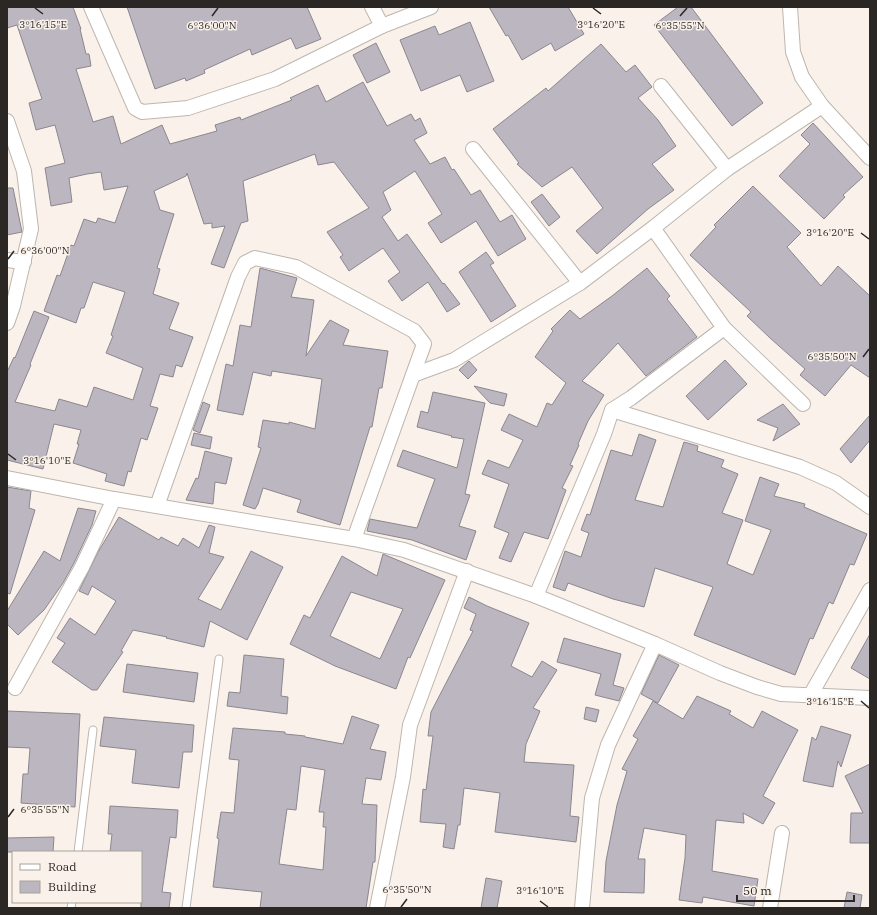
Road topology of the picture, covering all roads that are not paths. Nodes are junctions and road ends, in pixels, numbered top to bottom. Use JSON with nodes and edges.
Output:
{"nodes":[{"id":1,"x":91,"y":7,"type":"edge"},
{"id":2,"x":372,"y":7,"type":"edge"},
{"id":3,"x":431,"y":7,"type":"edge"},
{"id":4,"x":790,"y":7,"type":"edge"},
{"id":5,"x":382,"y":26,"type":"junction"},
{"id":6,"x":661,"y":86,"type":"dead end"},
{"id":7,"x":822,"y":106,"type":"junction"},
{"id":8,"x":7,"y":121,"type":"edge"},
{"id":9,"x":473,"y":149,"type":"dead end"},
{"id":10,"x":870,"y":158,"type":"edge"},
{"id":11,"x":727,"y":169,"type":"junction"},
{"id":12,"x":653,"y":228,"type":"junction"},
{"id":13,"x":7,"y":260,"type":"edge"},
{"id":14,"x":24,"y":262,"type":"junction"},
{"id":15,"x":580,"y":283,"type":"junction"},
{"id":16,"x":7,"y":323,"type":"edge"},
{"id":17,"x":724,"y":328,"type":"junction"},
{"id":18,"x":413,"y":375,"type":"junction"},
{"id":19,"x":803,"y":404,"type":"dead end"},
{"id":20,"x":612,"y":410,"type":"junction"},
{"id":21,"x":7,"y":478,"type":"edge"},
{"id":22,"x":114,"y":499,"type":"junction"},
{"id":23,"x":157,"y":506,"type":"junction"},
{"id":24,"x":870,"y":507,"type":"edge"},
{"id":25,"x":354,"y":538,"type":"junction"},
{"id":26,"x":467,"y":571,"type":"junction"},
{"id":27,"x":870,"y":590,"type":"edge"},
{"id":28,"x":536,"y":596,"type":"junction"},
{"id":29,"x":655,"y":644,"type":"junction"},
{"id":30,"x":219,"y":659,"type":"dead end"},
{"id":31,"x":15,"y":688,"type":"dead end"},
{"id":32,"x":810,"y":696,"type":"junction"},
{"id":33,"x":870,"y":698,"type":"edge"},
{"id":34,"x":93,"y":730,"type":"dead end"},
{"id":35,"x":782,"y":833,"type":"dead end"},
{"id":36,"x":78,"y":851,"type":"edge"},
{"id":37,"x":186,"y":908,"type":"edge"},
{"id":38,"x":377,"y":908,"type":"edge"},
{"id":39,"x":582,"y":908,"type":"edge"},
{"id":40,"x":770,"y":908,"type":"edge"}],
"edges":[{"from":1,"to":5,"type":"street"},
{"from":2,"to":5,"type":"street"},
{"from":3,"to":5,"type":"street"},
{"from":4,"to":7,"type":"street"},
{"from":6,"to":11,"type":"street"},
{"from":7,"to":10,"type":"street"},
{"from":7,"to":11,"type":"street"},
{"from":8,"to":14,"type":"street"},
{"from":9,"to":15,"type":"street"},
{"from":11,"to":12,"type":"street"},
{"from":12,"to":15,"type":"street"},
{"from":12,"to":17,"type":"street"},
{"from":13,"to":14,"type":"street"},
{"from":14,"to":16,"type":"street"},
{"from":15,"to":18,"type":"street"},
{"from":17,"to":19,"type":"street"},
{"from":17,"to":20,"type":"street"},
{"from":18,"to":23,"type":"street"},
{"from":18,"to":25,"type":"street"},
{"from":20,"to":24,"type":"street"},
{"from":20,"to":28,"type":"street"},
{"from":21,"to":22,"type":"street"},
{"from":22,"to":23,"type":"street"},
{"from":22,"to":31,"type":"street"},
{"from":23,"to":25,"type":"street"},
{"from":25,"to":26,"type":"street"},
{"from":26,"to":28,"type":"street"},
{"from":26,"to":38,"type":"street"},
{"from":27,"to":32,"type":"street"},
{"from":28,"to":29,"type":"street"},
{"from":29,"to":32,"type":"street"},
{"from":29,"to":39,"type":"street"},
{"from":30,"to":37,"type":"lane"},
{"from":32,"to":33,"type":"street"},
{"from":34,"to":36,"type":"lane"},
{"from":35,"to":40,"type":"street"}]}
